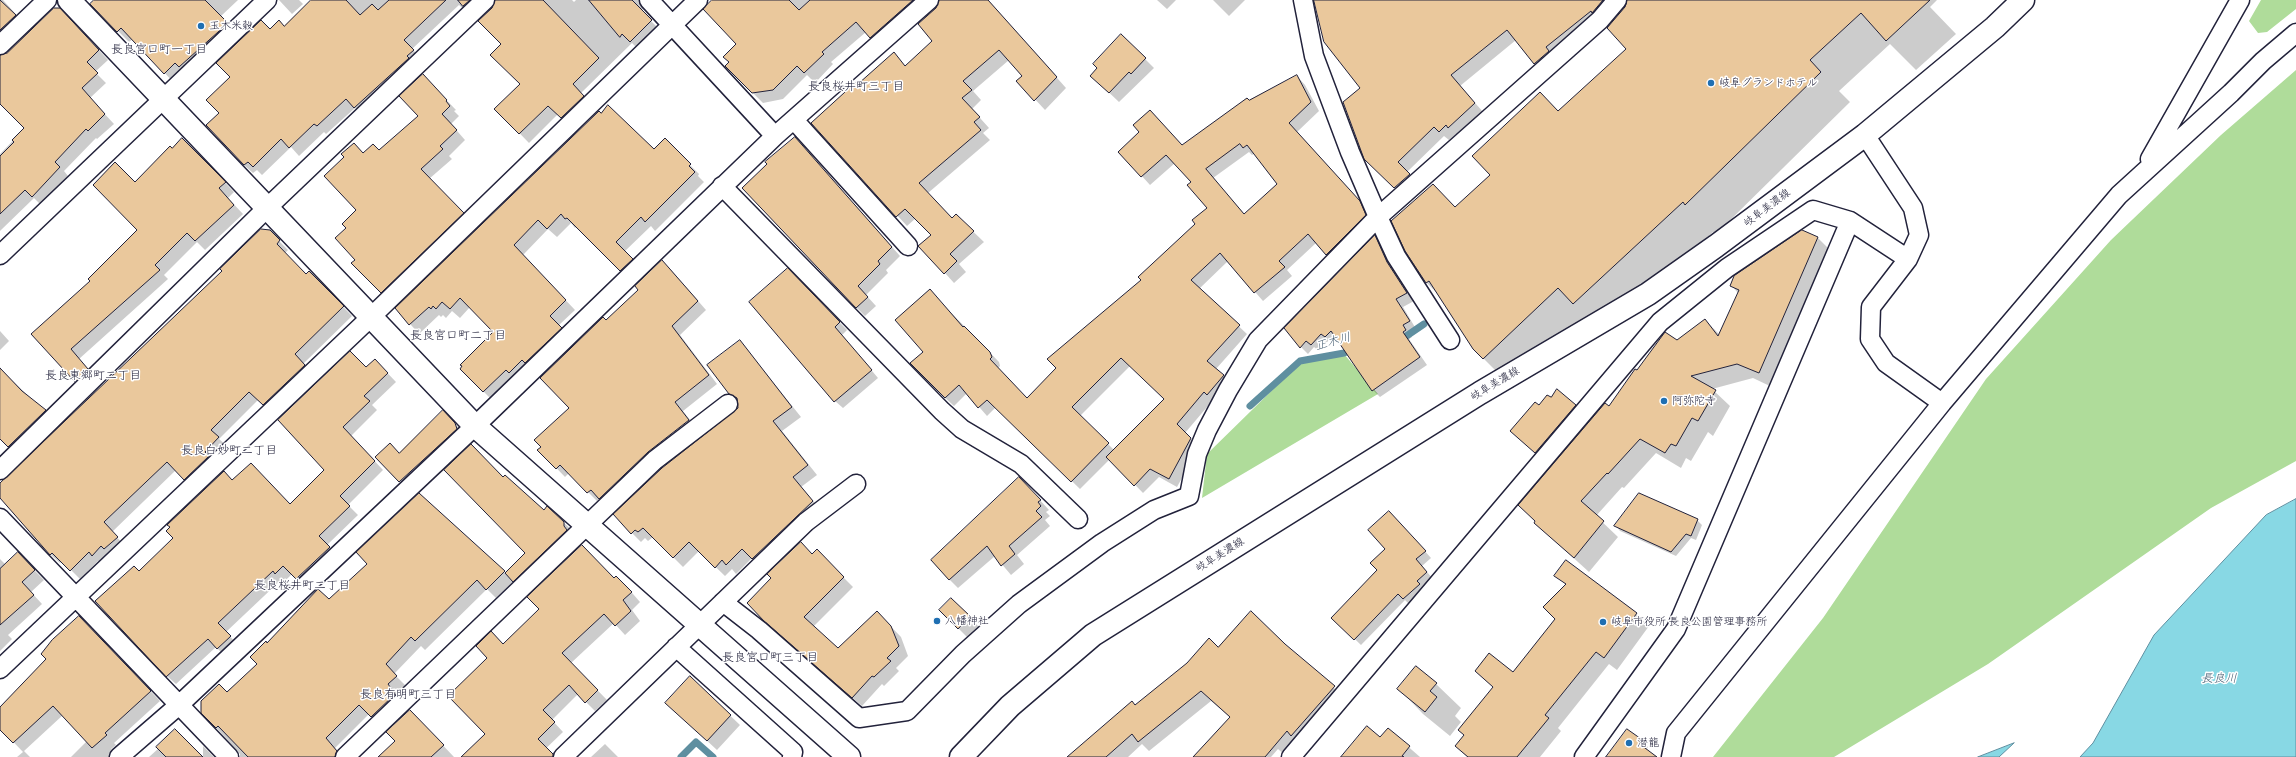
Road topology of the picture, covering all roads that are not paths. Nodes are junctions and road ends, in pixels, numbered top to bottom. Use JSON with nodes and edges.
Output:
{"nodes":[{"id":1,"x":47,"y":0,"type":"edge"},
{"id":2,"x":70,"y":0,"type":"edge"},
{"id":3,"x":267,"y":0,"type":"edge"},
{"id":4,"x":485,"y":0,"type":"edge"},
{"id":5,"x":649,"y":0,"type":"edge"},
{"id":6,"x":698,"y":0,"type":"edge"},
{"id":7,"x":929,"y":0,"type":"edge"},
{"id":8,"x":1617,"y":0,"type":"edge"},
{"id":9,"x":2023,"y":0,"type":"edge"},
{"id":10,"x":2240,"y":0,"type":"edge"},
{"id":11,"x":1302,"y":2,"type":"edge"},
{"id":12,"x":672,"y":25,"type":"junction"},
{"id":13,"x":2296,"y":33,"type":"edge"},
{"id":14,"x":0,"y":44,"type":"edge"},
{"id":15,"x":164,"y":98,"type":"junction"},
{"id":16,"x":794,"y":120,"type":"junction"},
{"id":17,"x":1865,"y":135,"type":"junction"},
{"id":18,"x":775,"y":136,"type":"junction"},
{"id":19,"x":2143,"y":172,"type":"junction"},
{"id":20,"x":722,"y":186,"type":"junction"},
{"id":21,"x":268,"y":207,"type":"junction"},
{"id":22,"x":1378,"y":217,"type":"junction"},
{"id":23,"x":1850,"y":221,"type":"junction"},
{"id":24,"x":908,"y":246,"type":"dead end"},
{"id":25,"x":0,"y":255,"type":"edge"},
{"id":26,"x":1908,"y":260,"type":"junction"},
{"id":27,"x":371,"y":317,"type":"junction"},
{"id":28,"x":1450,"y":340,"type":"dead end"},
{"id":29,"x":1942,"y":403,"type":"junction"},
{"id":30,"x":728,"y":404,"type":"dead end"},
{"id":31,"x":475,"y":426,"type":"junction"},
{"id":32,"x":0,"y":470,"type":"edge"},
{"id":33,"x":856,"y":484,"type":"dead end"},
{"id":34,"x":0,"y":518,"type":"edge"},
{"id":35,"x":1078,"y":519,"type":"dead end"},
{"id":36,"x":588,"y":524,"type":"junction"},
{"id":37,"x":75,"y":597,"type":"junction"},
{"id":38,"x":723,"y":602,"type":"junction"},
{"id":39,"x":699,"y":626,"type":"junction"},
{"id":40,"x":676,"y":647,"type":"junction"},
{"id":41,"x":0,"y":669,"type":"edge"},
{"id":42,"x":179,"y":705,"type":"junction"},
{"id":43,"x":119,"y":757,"type":"edge"},
{"id":44,"x":229,"y":757,"type":"edge"},
{"id":45,"x":345,"y":757,"type":"edge"},
{"id":46,"x":563,"y":757,"type":"edge"},
{"id":47,"x":792,"y":757,"type":"edge"},
{"id":48,"x":849,"y":757,"type":"edge"},
{"id":49,"x":961,"y":757,"type":"edge"},
{"id":50,"x":1291,"y":757,"type":"edge"},
{"id":51,"x":1584,"y":757,"type":"edge"},
{"id":52,"x":1670,"y":757,"type":"edge"}],
"edges":[{"from":1,"to":14,"type":"street"},
{"from":2,"to":15,"type":"main road"},
{"from":3,"to":15,"type":"street"},
{"from":4,"to":21,"type":"street"},
{"from":5,"to":12,"type":"street"},
{"from":6,"to":12,"type":"street"},
{"from":7,"to":16,"type":"street"},
{"from":8,"to":22,"type":"street"},
{"from":9,"to":17,"type":"main road","name":"岐阜美濃線"},
{"from":10,"to":19,"type":"street"},
{"from":11,"to":22,"type":"street"},
{"from":12,"to":18,"type":"street"},
{"from":12,"to":27,"type":"street"},
{"from":13,"to":19,"type":"street"},
{"from":15,"to":21,"type":"main road"},
{"from":15,"to":25,"type":"street"},
{"from":16,"to":18,"type":"street"},
{"from":16,"to":24,"type":"street"},
{"from":17,"to":26,"type":"street"},
{"from":17,"to":49,"type":"main road","name":"岐阜美濃線"},
{"from":18,"to":20,"type":"street"},
{"from":19,"to":29,"type":"street"},
{"from":20,"to":31,"type":"street"},
{"from":20,"to":35,"type":"street"},
{"from":21,"to":27,"type":"main road"},
{"from":21,"to":32,"type":"street"},
{"from":22,"to":28,"type":"street"},
{"from":22,"to":38,"type":"street"},
{"from":23,"to":26,"type":"street"},
{"from":23,"to":50,"type":"street"},
{"from":23,"to":51,"type":"street"},
{"from":26,"to":29,"type":"street"},
{"from":27,"to":31,"type":"main road"},
{"from":27,"to":37,"type":"street"},
{"from":29,"to":52,"type":"street"},
{"from":30,"to":36,"type":"street"},
{"from":31,"to":36,"type":"main road"},
{"from":31,"to":42,"type":"street"},
{"from":33,"to":38,"type":"street"},
{"from":34,"to":37,"type":"street"},
{"from":36,"to":39,"type":"main road"},
{"from":36,"to":45,"type":"street"},
{"from":37,"to":41,"type":"street"},
{"from":37,"to":42,"type":"street"},
{"from":38,"to":39,"type":"street"},
{"from":39,"to":40,"type":"street"},
{"from":39,"to":48,"type":"main road"},
{"from":40,"to":46,"type":"street"},
{"from":40,"to":47,"type":"street"},
{"from":42,"to":43,"type":"street"},
{"from":42,"to":44,"type":"street"}]}
